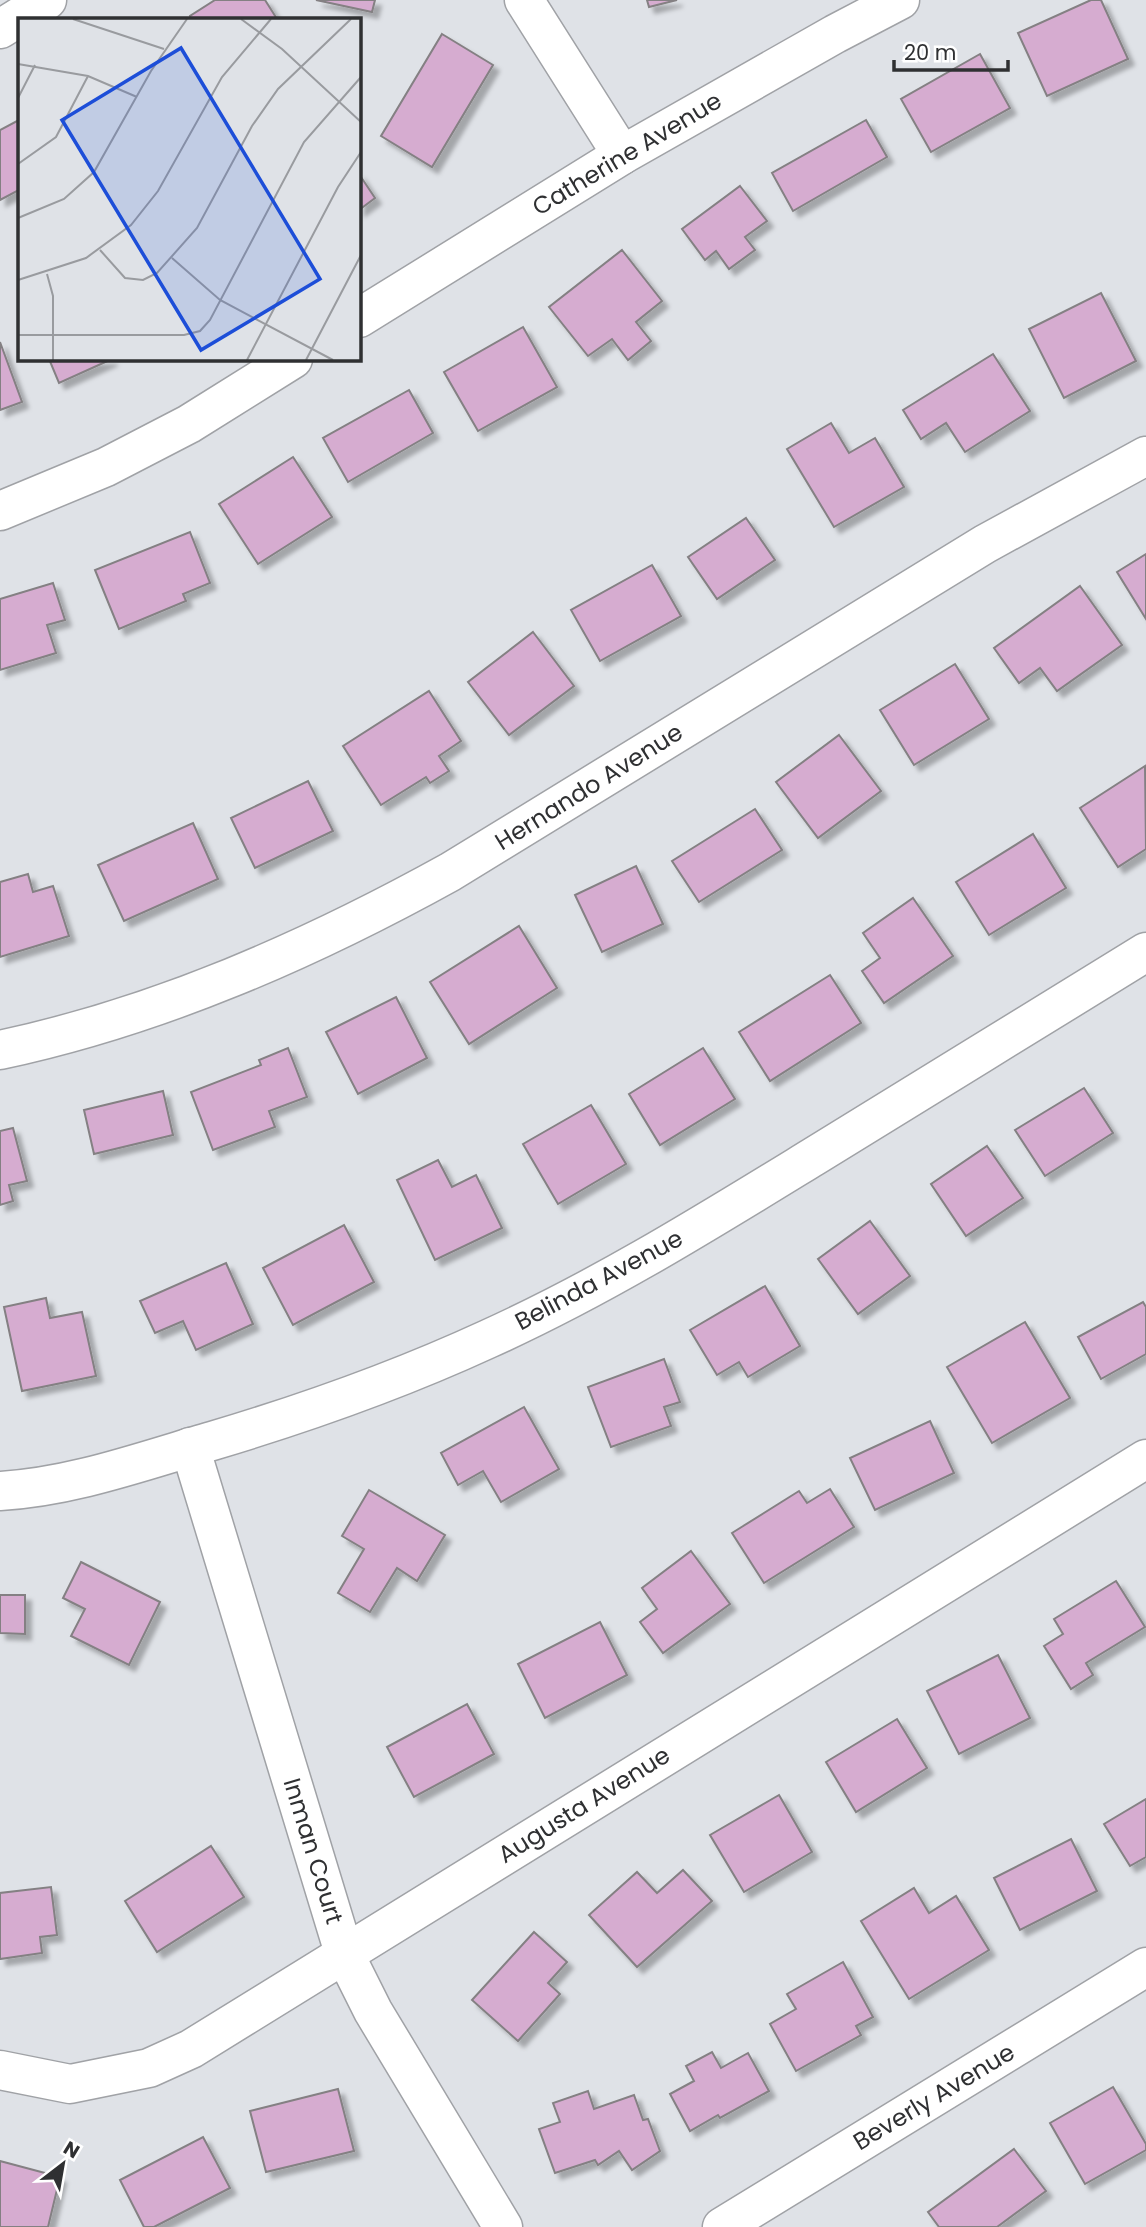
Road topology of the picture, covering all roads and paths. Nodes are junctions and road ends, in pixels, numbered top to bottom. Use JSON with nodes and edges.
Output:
{"nodes":[{"id":1,"x":47,"y":0,"type":"edge"},
{"id":2,"x":524,"y":0,"type":"edge"},
{"id":3,"x":900,"y":0,"type":"edge"},
{"id":4,"x":0,"y":29,"type":"edge"},
{"id":5,"x":622,"y":155,"type":"junction"},
{"id":6,"x":360,"y":317,"type":"edge"},
{"id":7,"x":291,"y":360,"type":"edge"},
{"id":8,"x":1146,"y":456,"type":"edge"},
{"id":9,"x":0,"y":511,"type":"edge"},
{"id":10,"x":1146,"y":952,"type":"edge"},
{"id":11,"x":0,"y":1050,"type":"edge"},
{"id":12,"x":190,"y":1447,"type":"junction"},
{"id":13,"x":1146,"y":1459,"type":"edge"},
{"id":14,"x":0,"y":1491,"type":"edge"},
{"id":15,"x":344,"y":1953,"type":"junction"},
{"id":16,"x":1146,"y":1967,"type":"edge"},
{"id":17,"x":0,"y":2070,"type":"edge"},
{"id":18,"x":503,"y":2227,"type":"edge"},
{"id":19,"x":722,"y":2227,"type":"edge"}],
"edges":[{"from":1,"to":4,"type":"street"},
{"from":2,"to":5,"type":"street"},
{"from":3,"to":5,"type":"street","name":"Catherine Avenue"},
{"from":5,"to":6,"type":"street","name":"Catherine Avenue"},
{"from":7,"to":9,"type":"street"},
{"from":8,"to":11,"type":"street","name":"Hernando Avenue"},
{"from":10,"to":12,"type":"street","name":"Belinda Avenue"},
{"from":12,"to":14,"type":"street","name":"Belinda Avenue"},
{"from":12,"to":15,"type":"street","name":"Inman Court"},
{"from":13,"to":15,"type":"street","name":"Augusta Avenue"},
{"from":15,"to":17,"type":"street","name":"Augusta Avenue"},
{"from":15,"to":18,"type":"street","name":"Inman Court"},
{"from":16,"to":19,"type":"street","name":"Beverly Avenue"}]}
